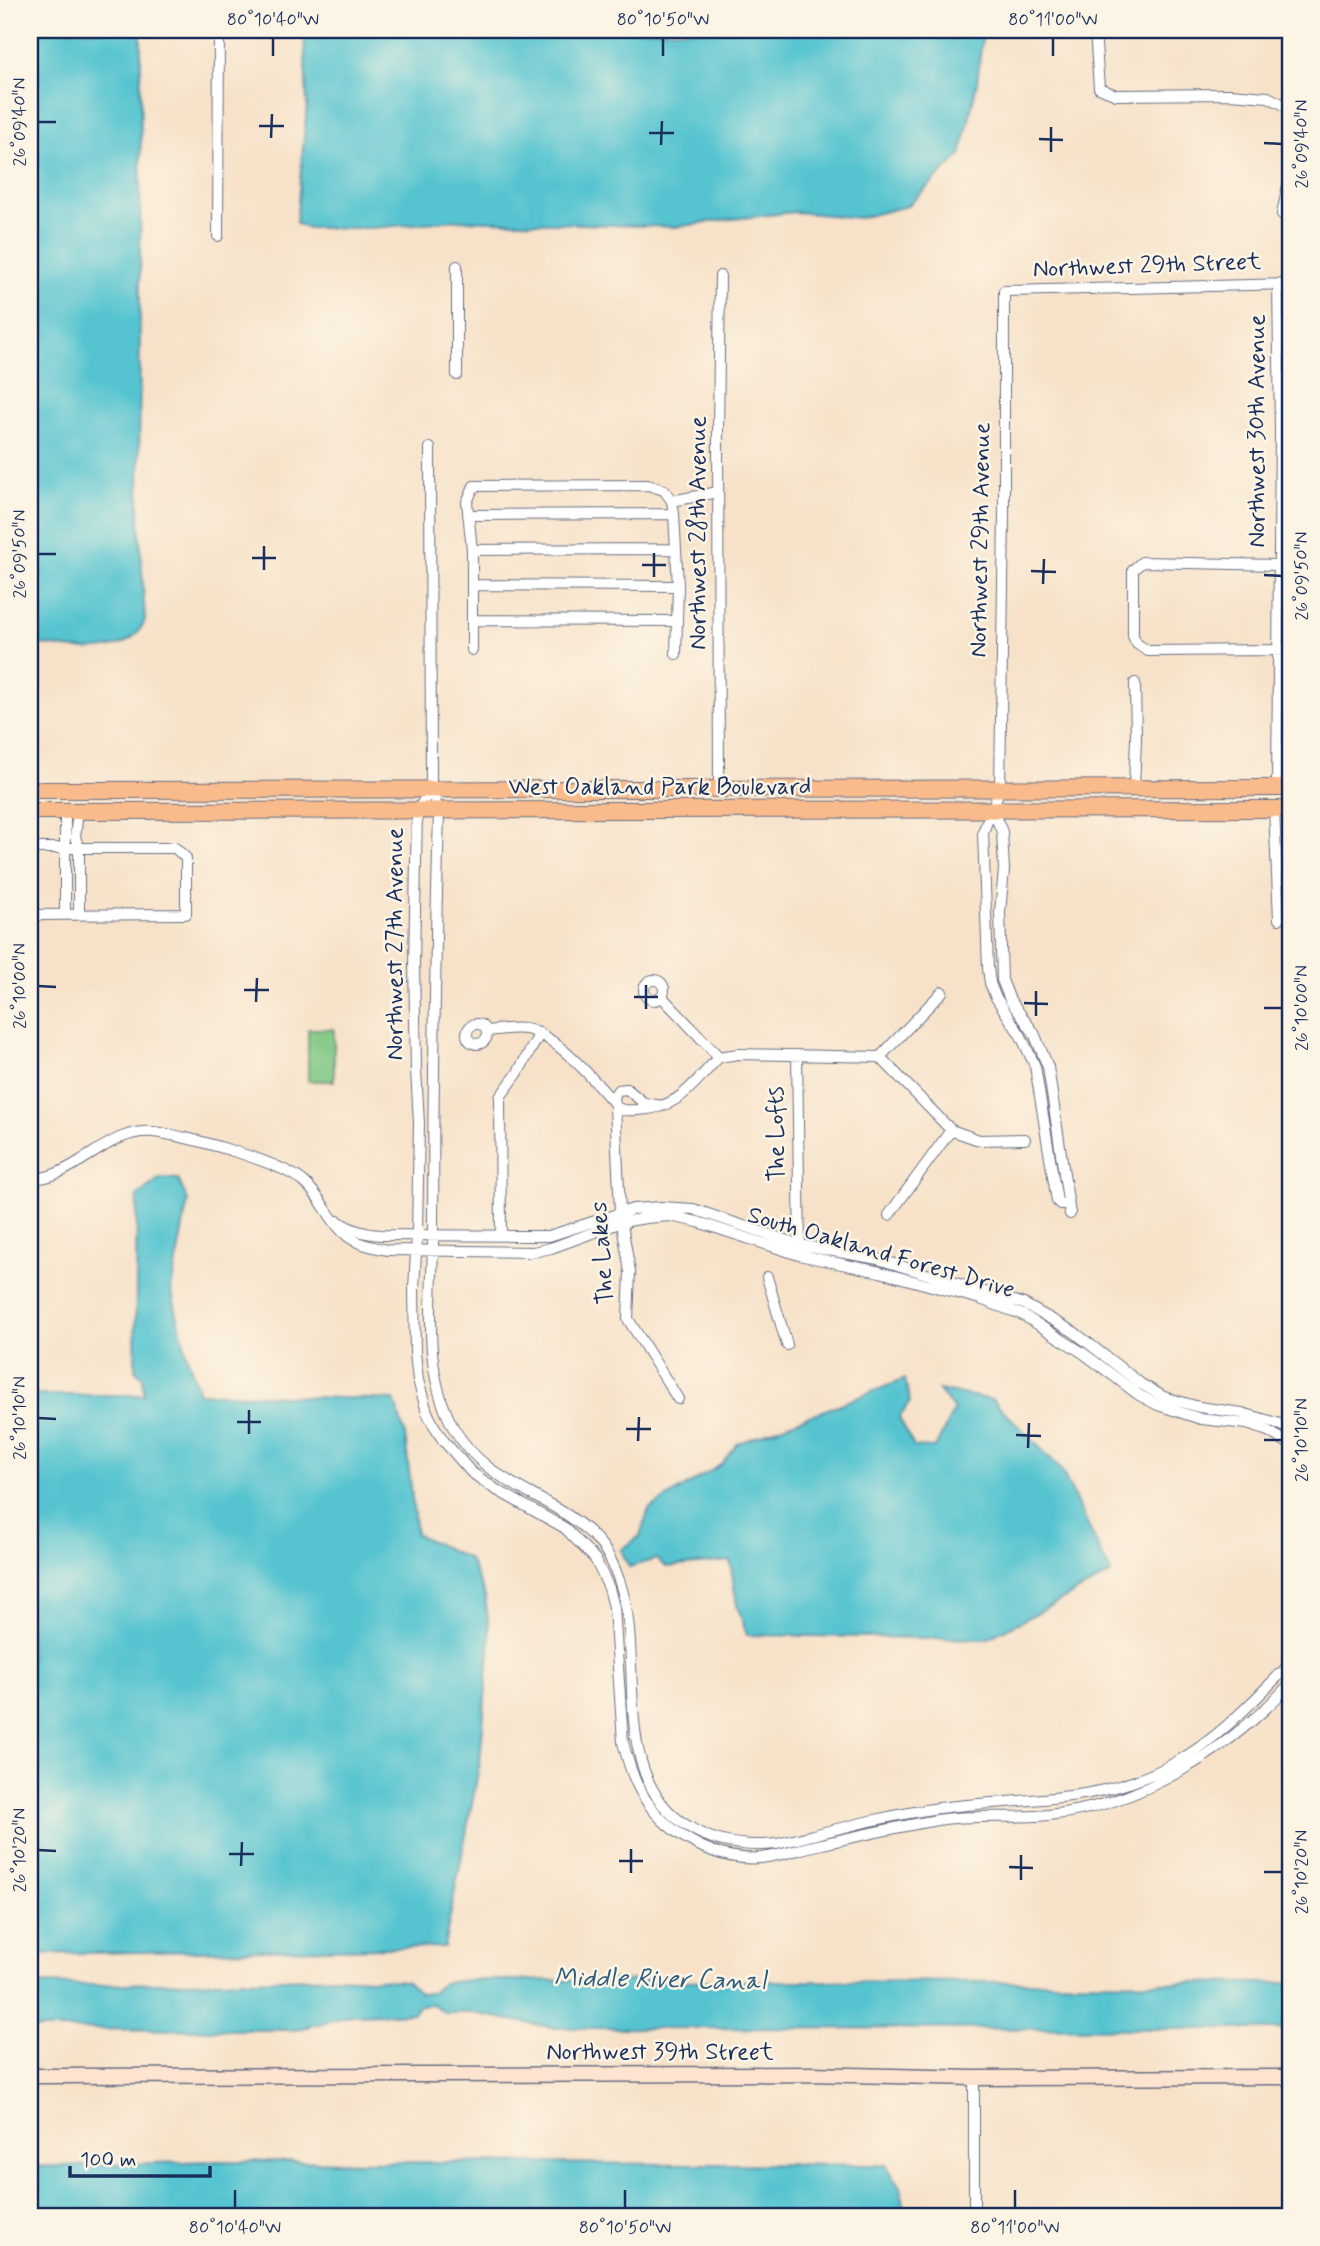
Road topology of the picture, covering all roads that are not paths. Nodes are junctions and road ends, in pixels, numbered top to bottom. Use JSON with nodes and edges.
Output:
{"nodes":[{"id":1,"x":219,"y":30,"type":"edge"},
{"id":2,"x":1095,"y":30,"type":"edge"},
{"id":3,"x":1290,"y":108,"type":"edge"},
{"id":4,"x":1290,"y":176,"type":"edge"},
{"id":5,"x":1282,"y":214,"type":"dead end"},
{"id":6,"x":218,"y":236,"type":"dead end"},
{"id":7,"x":457,"y":266,"type":"dead end"},
{"id":8,"x":720,"y":276,"type":"dead end"},
{"id":9,"x":1278,"y":284,"type":"junction"},
{"id":10,"x":1290,"y":284,"type":"edge"},
{"id":11,"x":1004,"y":291,"type":"joint"},
{"id":12,"x":457,"y":375,"type":"dead end"},
{"id":13,"x":1285,"y":431,"type":"edge"},
{"id":14,"x":430,"y":448,"type":"dead end"},
{"id":15,"x":718,"y":492,"type":"junction"},
{"id":16,"x":672,"y":501,"type":"junction"},
{"id":17,"x":674,"y":514,"type":"junction"},
{"id":18,"x":468,"y":515,"type":"junction"},
{"id":19,"x":676,"y":549,"type":"junction"},
{"id":20,"x":472,"y":550,"type":"junction"},
{"id":21,"x":1278,"y":565,"type":"junction"},
{"id":22,"x":473,"y":586,"type":"junction"},
{"id":23,"x":678,"y":586,"type":"junction"},
{"id":24,"x":472,"y":620,"type":"junction"},
{"id":25,"x":677,"y":621,"type":"junction"},
{"id":26,"x":472,"y":650,"type":"dead end"},
{"id":27,"x":1277,"y":650,"type":"junction"},
{"id":28,"x":1290,"y":650,"type":"edge"},
{"id":29,"x":676,"y":654,"type":"dead end"},
{"id":30,"x":1135,"y":683,"type":"dead end"},
{"id":31,"x":1134,"y":788,"type":"junction"},
{"id":32,"x":67,"y":789,"type":"junction"},
{"id":33,"x":431,"y":789,"type":"junction"},
{"id":34,"x":719,"y":789,"type":"junction"},
{"id":35,"x":757,"y":789,"type":"junction"},
{"id":36,"x":1000,"y":789,"type":"junction"},
{"id":37,"x":30,"y":790,"type":"edge"},
{"id":38,"x":94,"y":790,"type":"junction"},
{"id":39,"x":1286,"y":791,"type":"edge"},
{"id":40,"x":1253,"y":809,"type":"junction"},
{"id":41,"x":1290,"y":809,"type":"edge"},
{"id":42,"x":697,"y":810,"type":"junction"},
{"id":43,"x":724,"y":810,"type":"junction"},
{"id":44,"x":993,"y":810,"type":"junction"},
{"id":45,"x":1273,"y":810,"type":"junction"},
{"id":46,"x":37,"y":811,"type":"edge"},
{"id":47,"x":72,"y":811,"type":"junction"},
{"id":48,"x":417,"y":811,"type":"junction"},
{"id":49,"x":439,"y":811,"type":"junction"},
{"id":50,"x":30,"y":848,"type":"edge"},
{"id":51,"x":66,"y":848,"type":"junction"},
{"id":52,"x":79,"y":848,"type":"junction"},
{"id":53,"x":30,"y":915,"type":"edge"},
{"id":54,"x":65,"y":915,"type":"junction"},
{"id":55,"x":79,"y":915,"type":"junction"},
{"id":56,"x":1279,"y":919,"type":"dead end"},
{"id":57,"x":1003,"y":984,"type":"junction"},
{"id":58,"x":991,"y":987,"type":"junction"},
{"id":59,"x":942,"y":992,"type":"dead end"},
{"id":60,"x":662,"y":997,"type":"dead end"},
{"id":61,"x":1017,"y":1008,"type":"junction"},
{"id":62,"x":1006,"y":1015,"type":"junction"},
{"id":63,"x":487,"y":1031,"type":"dead end"},
{"id":64,"x":540,"y":1032,"type":"junction"},
{"id":65,"x":797,"y":1055,"type":"junction"},
{"id":66,"x":719,"y":1057,"type":"junction"},
{"id":67,"x":880,"y":1057,"type":"junction"},
{"id":68,"x":635,"y":1098,"type":"junction"},
{"id":69,"x":620,"y":1105,"type":"junction"},
{"id":70,"x":662,"y":1106,"type":"junction"},
{"id":71,"x":951,"y":1130,"type":"junction"},
{"id":72,"x":1025,"y":1139,"type":"dead end"},
{"id":73,"x":30,"y":1179,"type":"edge"},
{"id":74,"x":889,"y":1215,"type":"dead end"},
{"id":75,"x":333,"y":1217,"type":"junction"},
{"id":76,"x":621,"y":1217,"type":"junction"},
{"id":77,"x":417,"y":1234,"type":"junction"},
{"id":78,"x":433,"y":1235,"type":"junction"},
{"id":79,"x":501,"y":1236,"type":"junction"},
{"id":80,"x":799,"y":1250,"type":"junction"},
{"id":81,"x":432,"y":1251,"type":"junction"},
{"id":82,"x":415,"y":1252,"type":"junction"},
{"id":83,"x":919,"y":1272,"type":"junction"},
{"id":84,"x":767,"y":1277,"type":"dead end"},
{"id":85,"x":916,"y":1282,"type":"junction"},
{"id":86,"x":1033,"y":1315,"type":"junction"},
{"id":87,"x":787,"y":1345,"type":"dead end"},
{"id":88,"x":678,"y":1399,"type":"dead end"},
{"id":89,"x":1290,"y":1430,"type":"edge"},
{"id":90,"x":1290,"y":1444,"type":"edge"},
{"id":91,"x":1290,"y":1664,"type":"edge"},
{"id":92,"x":1288,"y":1689,"type":"edge"},
{"id":93,"x":30,"y":2076,"type":"edge"},
{"id":94,"x":1290,"y":2077,"type":"edge"},
{"id":95,"x":974,"y":2078,"type":"junction"},
{"id":96,"x":975,"y":2216,"type":"edge"}],
"edges":[{"from":1,"to":6,"type":"street"},
{"from":2,"to":3,"type":"street"},
{"from":4,"to":5,"type":"street"},
{"from":7,"to":12,"type":"street"},
{"from":8,"to":15,"type":"street","name":"Northwest 28th Avenue"},
{"from":9,"to":10,"type":"street","name":"Northwest 29th Street"},
{"from":9,"to":11,"type":"street","name":"Northwest 29th Street"},
{"from":9,"to":13,"type":"street","name":"Northwest 30th Avenue"},
{"from":11,"to":36,"type":"street","name":"Northwest 29th Avenue"},
{"from":13,"to":21,"type":"street","name":"Northwest 30th Avenue"},
{"from":14,"to":33,"type":"street"},
{"from":15,"to":16,"type":"street"},
{"from":15,"to":34,"type":"street","name":"Northwest 28th Avenue"},
{"from":16,"to":17,"type":"street"},
{"from":16,"to":18,"type":"street"},
{"from":17,"to":18,"type":"street"},
{"from":17,"to":19,"type":"street"},
{"from":18,"to":20,"type":"street"},
{"from":19,"to":20,"type":"street"},
{"from":19,"to":23,"type":"street"},
{"from":20,"to":22,"type":"street"},
{"from":21,"to":27,"type":"street","name":"Northwest 30th Avenue"},
{"from":21,"to":27,"type":"street"},
{"from":22,"to":23,"type":"street"},
{"from":22,"to":24,"type":"street"},
{"from":23,"to":25,"type":"street"},
{"from":24,"to":25,"type":"street"},
{"from":24,"to":26,"type":"street"},
{"from":25,"to":29,"type":"street"},
{"from":27,"to":28,"type":"street"},
{"from":27,"to":39,"type":"street","name":"Northwest 30th Avenue"},
{"from":30,"to":31,"type":"street"},
{"from":31,"to":36,"type":"main road","name":"West Oakland Park Boulevard"},
{"from":31,"to":39,"type":"main road","name":"West Oakland Park Boulevard"},
{"from":32,"to":37,"type":"main road","name":"West Oakland Park Boulevard"},
{"from":32,"to":38,"type":"main road","name":"West Oakland Park Boulevard"},
{"from":32,"to":46,"type":"main road"},
{"from":33,"to":34,"type":"main road","name":"West Oakland Park Boulevard"},
{"from":33,"to":38,"type":"main road","name":"West Oakland Park Boulevard"},
{"from":33,"to":48,"type":"street","name":"Northwest 27th Avenue"},
{"from":33,"to":49,"type":"street"},
{"from":34,"to":35,"type":"main road","name":"West Oakland Park Boulevard"},
{"from":34,"to":42,"type":"main road"},
{"from":35,"to":36,"type":"main road","name":"West Oakland Park Boulevard"},
{"from":35,"to":43,"type":"main road"},
{"from":36,"to":44,"type":"street","name":"Northwest 29th Avenue"},
{"from":38,"to":47,"type":"main road"},
{"from":39,"to":40,"type":"main road"},
{"from":39,"to":45,"type":"main road"},
{"from":40,"to":44,"type":"main road","name":"West Oakland Park Boulevard"},
{"from":40,"to":45,"type":"main road","name":"West Oakland Park Boulevard"},
{"from":41,"to":45,"type":"main road","name":"West Oakland Park Boulevard"},
{"from":42,"to":43,"type":"main road","name":"West Oakland Park Boulevard"},
{"from":42,"to":49,"type":"main road","name":"West Oakland Park Boulevard"},
{"from":43,"to":44,"type":"main road","name":"West Oakland Park Boulevard"},
{"from":44,"to":57,"type":"street"},
{"from":44,"to":58,"type":"street","name":"Northwest 29th Avenue"},
{"from":45,"to":56,"type":"street"},
{"from":46,"to":47,"type":"main road","name":"West Oakland Park Boulevard"},
{"from":47,"to":48,"type":"main road","name":"West Oakland Park Boulevard"},
{"from":47,"to":51,"type":"street"},
{"from":47,"to":52,"type":"street"},
{"from":48,"to":49,"type":"main road","name":"West Oakland Park Boulevard"},
{"from":48,"to":77,"type":"street","name":"Northwest 27th Avenue"},
{"from":49,"to":78,"type":"street"},
{"from":50,"to":51,"type":"street"},
{"from":51,"to":52,"type":"street"},
{"from":51,"to":54,"type":"street"},
{"from":52,"to":55,"type":"street"},
{"from":52,"to":55,"type":"street"},
{"from":53,"to":54,"type":"street"},
{"from":54,"to":55,"type":"street"},
{"from":57,"to":58,"type":"street"},
{"from":57,"to":61,"type":"street"},
{"from":58,"to":62,"type":"street"},
{"from":59,"to":67,"type":"street"},
{"from":60,"to":66,"type":"street"},
{"from":61,"to":62,"type":"street"},
{"from":61,"to":62,"type":"street"},
{"from":63,"to":64,"type":"street"},
{"from":64,"to":69,"type":"street"},
{"from":64,"to":79,"type":"street"},
{"from":65,"to":66,"type":"street"},
{"from":65,"to":67,"type":"street"},
{"from":65,"to":80,"type":"street","name":"The Lofts"},
{"from":66,"to":70,"type":"street"},
{"from":67,"to":71,"type":"street"},
{"from":68,"to":69,"type":"street","name":"The Lakes"},
{"from":68,"to":69,"type":"street"},
{"from":68,"to":70,"type":"street"},
{"from":69,"to":70,"type":"street"},
{"from":69,"to":76,"type":"street","name":"The Lakes"},
{"from":71,"to":72,"type":"street"},
{"from":71,"to":74,"type":"street"},
{"from":73,"to":75,"type":"street","name":"South Oakland Forest Drive"},
{"from":75,"to":77,"type":"street","name":"South Oakland Forest Drive"},
{"from":75,"to":82,"type":"street","name":"South Oakland Forest Drive"},
{"from":76,"to":79,"type":"street","name":"South Oakland Forest Drive"},
{"from":76,"to":80,"type":"street","name":"South Oakland Forest Drive"},
{"from":76,"to":81,"type":"street","name":"South Oakland Forest Drive"},
{"from":76,"to":88,"type":"street","name":"The Lakes"},
{"from":77,"to":78,"type":"street","name":"South Oakland Forest Drive"},
{"from":77,"to":82,"type":"street","name":"Northwest 27th Avenue"},
{"from":78,"to":79,"type":"street","name":"South Oakland Forest Drive"},
{"from":78,"to":81,"type":"street"},
{"from":80,"to":83,"type":"street","name":"South Oakland Forest Drive"},
{"from":80,"to":85,"type":"street","name":"South Oakland Forest Drive"},
{"from":81,"to":82,"type":"street","name":"South Oakland Forest Drive"},
{"from":81,"to":91,"type":"street"},
{"from":82,"to":92,"type":"street","name":"Northwest 27th Avenue"},
{"from":83,"to":85,"type":"street"},
{"from":83,"to":86,"type":"street","name":"South Oakland Forest Drive"},
{"from":84,"to":87,"type":"street"},
{"from":85,"to":86,"type":"street","name":"South Oakland Forest Drive"},
{"from":86,"to":89,"type":"street","name":"South Oakland Forest Drive"},
{"from":86,"to":90,"type":"street","name":"South Oakland Forest Drive"},
{"from":93,"to":95,"type":"street","name":"Northwest 39th Street"},
{"from":94,"to":95,"type":"street","name":"Northwest 39th Street"},
{"from":95,"to":96,"type":"street"}]}
